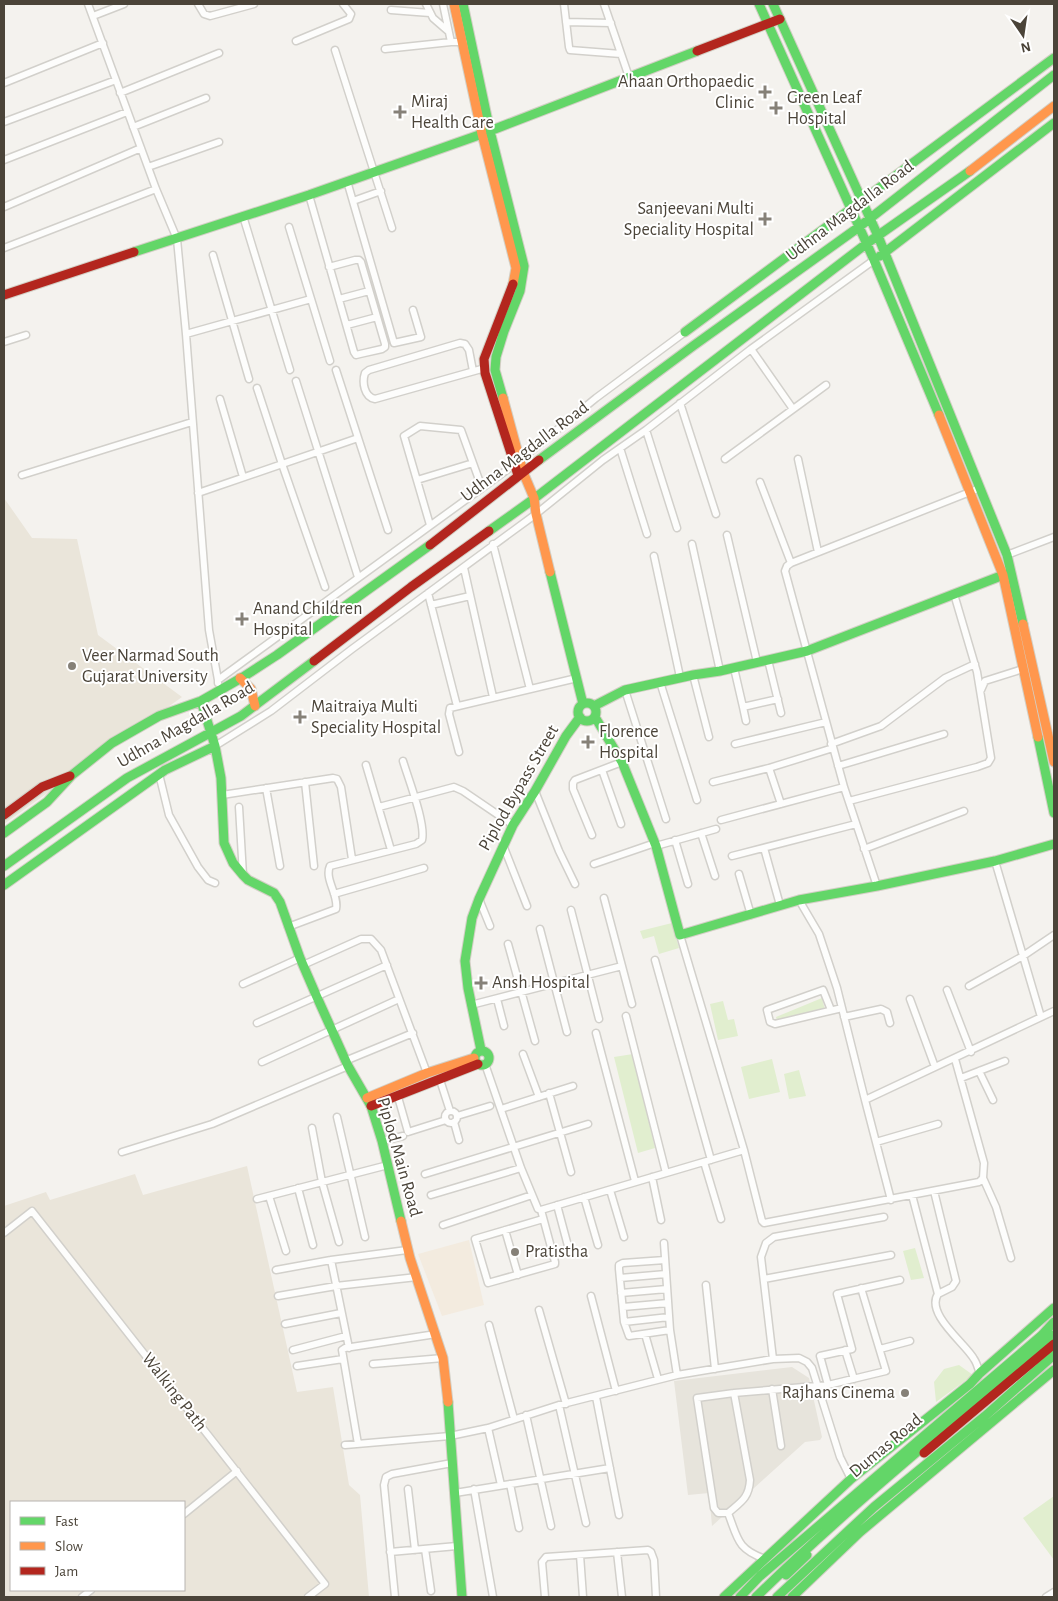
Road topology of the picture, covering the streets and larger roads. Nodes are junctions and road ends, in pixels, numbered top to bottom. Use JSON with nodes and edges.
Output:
{"nodes":[{"id":1,"x":88,"y":4,"type":"edge"},
{"id":2,"x":124,"y":4,"type":"edge"},
{"id":3,"x":198,"y":4,"type":"edge"},
{"id":4,"x":254,"y":4,"type":"edge"},
{"id":5,"x":343,"y":4,"type":"edge"},
{"id":6,"x":426,"y":4,"type":"edge"},
{"id":7,"x":442,"y":4,"type":"edge"},
{"id":8,"x":454,"y":4,"type":"edge"},
{"id":9,"x":463,"y":4,"type":"edge"},
{"id":10,"x":564,"y":4,"type":"edge"},
{"id":11,"x":604,"y":4,"type":"edge"},
{"id":12,"x":759,"y":4,"type":"edge"},
{"id":13,"x":773,"y":4,"type":"edge"},
{"id":14,"x":391,"y":10,"type":"dead end"},
{"id":15,"x":430,"y":13,"type":"junction"},
{"id":16,"x":93,"y":16,"type":"junction"},
{"id":17,"x":780,"y":19,"type":"junction"},
{"id":18,"x":566,"y":22,"type":"junction"},
{"id":19,"x":611,"y":23,"type":"junction"},
{"id":20,"x":767,"y":24,"type":"junction"},
{"id":21,"x":448,"y":31,"type":"junction"},
{"id":22,"x":296,"y":41,"type":"dead end"},
{"id":23,"x":451,"y":42,"type":"junction"},
{"id":24,"x":466,"y":42,"type":"junction"},
{"id":25,"x":103,"y":44,"type":"junction"},
{"id":26,"x":335,"y":50,"type":"dead end"},
{"id":27,"x":386,"y":50,"type":"dead end"},
{"id":28,"x":220,"y":53,"type":"dead end"},
{"id":29,"x":621,"y":54,"type":"junction"},
{"id":30,"x":1054,"y":58,"type":"edge"},
{"id":31,"x":1054,"y":75,"type":"edge"},
{"id":32,"x":629,"y":77,"type":"junction"},
{"id":33,"x":116,"y":80,"type":"junction"},
{"id":34,"x":4,"y":83,"type":"edge"},
{"id":35,"x":120,"y":93,"type":"junction"},
{"id":36,"x":206,"y":98,"type":"dead end"},
{"id":37,"x":1054,"y":106,"type":"edge"},
{"id":38,"x":127,"y":112,"type":"junction"},
{"id":39,"x":4,"y":122,"type":"edge"},
{"id":40,"x":1054,"y":123,"type":"edge"},
{"id":41,"x":133,"y":127,"type":"junction"},
{"id":42,"x":486,"y":132,"type":"junction"},
{"id":43,"x":219,"y":142,"type":"dead end"},
{"id":44,"x":141,"y":148,"type":"junction"},
{"id":45,"x":918,"y":158,"type":"junction"},
{"id":46,"x":4,"y":160,"type":"edge"},
{"id":47,"x":148,"y":167,"type":"junction"},
{"id":48,"x":374,"y":171,"type":"junction"},
{"id":49,"x":928,"y":172,"type":"junction"},
{"id":50,"x":347,"y":181,"type":"junction"},
{"id":51,"x":156,"y":189,"type":"junction"},
{"id":52,"x":381,"y":191,"type":"junction"},
{"id":53,"x":309,"y":195,"type":"junction"},
{"id":54,"x":861,"y":200,"type":"junction"},
{"id":55,"x":353,"y":201,"type":"junction"},
{"id":56,"x":4,"y":207,"type":"edge"},
{"id":57,"x":851,"y":208,"type":"junction"},
{"id":58,"x":243,"y":216,"type":"junction"},
{"id":59,"x":869,"y":219,"type":"junction"},
{"id":60,"x":289,"y":227,"type":"dead end"},
{"id":61,"x":859,"y":227,"type":"junction"},
{"id":62,"x":392,"y":228,"type":"dead end"},
{"id":63,"x":878,"y":236,"type":"junction"},
{"id":64,"x":177,"y":239,"type":"junction"},
{"id":65,"x":866,"y":244,"type":"junction"},
{"id":66,"x":4,"y":248,"type":"edge"},
{"id":67,"x":884,"y":252,"type":"junction"},
{"id":68,"x":212,"y":255,"type":"dead end"},
{"id":69,"x":874,"y":260,"type":"junction"},
{"id":70,"x":329,"y":267,"type":"junction"},
{"id":71,"x":369,"y":291,"type":"junction"},
{"id":72,"x":4,"y":295,"type":"edge"},
{"id":73,"x":311,"y":299,"type":"junction"},
{"id":74,"x":339,"y":299,"type":"junction"},
{"id":75,"x":272,"y":310,"type":"junction"},
{"id":76,"x":413,"y":310,"type":"dead end"},
{"id":77,"x":377,"y":317,"type":"junction"},
{"id":78,"x":232,"y":321,"type":"junction"},
{"id":79,"x":347,"y":325,"type":"junction"},
{"id":80,"x":685,"y":332,"type":"joint"},
{"id":81,"x":186,"y":334,"type":"junction"},
{"id":82,"x":26,"y":336,"type":"dead end"},
{"id":83,"x":4,"y":342,"type":"edge"},
{"id":84,"x":751,"y":349,"type":"junction"},
{"id":85,"x":330,"y":361,"type":"dead end"},
{"id":86,"x":484,"y":368,"type":"junction"},
{"id":87,"x":290,"y":370,"type":"dead end"},
{"id":88,"x":336,"y":370,"type":"dead end"},
{"id":89,"x":473,"y":371,"type":"junction"},
{"id":90,"x":250,"y":379,"type":"dead end"},
{"id":91,"x":296,"y":381,"type":"dead end"},
{"id":92,"x":826,"y":385,"type":"dead end"},
{"id":93,"x":257,"y":388,"type":"dead end"},
{"id":94,"x":220,"y":399,"type":"dead end"},
{"id":95,"x":680,"y":403,"type":"junction"},
{"id":96,"x":793,"y":409,"type":"junction"},
{"id":97,"x":192,"y":422,"type":"junction"},
{"id":98,"x":646,"y":430,"type":"junction"},
{"id":99,"x":358,"y":438,"type":"junction"},
{"id":100,"x":620,"y":448,"type":"junction"},
{"id":101,"x":318,"y":452,"type":"junction"},
{"id":102,"x":725,"y":459,"type":"dead end"},
{"id":103,"x":798,"y":459,"type":"dead end"},
{"id":104,"x":518,"y":461,"type":"junction"},
{"id":105,"x":473,"y":463,"type":"junction"},
{"id":106,"x":282,"y":464,"type":"junction"},
{"id":107,"x":521,"y":474,"type":"junction"},
{"id":108,"x":22,"y":475,"type":"dead end"},
{"id":109,"x":243,"y":477,"type":"junction"},
{"id":110,"x":417,"y":480,"type":"junction"},
{"id":111,"x":760,"y":482,"type":"dead end"},
{"id":112,"x":482,"y":488,"type":"junction"},
{"id":113,"x":975,"y":490,"type":"junction"},
{"id":114,"x":198,"y":493,"type":"junction"},
{"id":115,"x":532,"y":500,"type":"junction"},
{"id":116,"x":536,"y":514,"type":"junction"},
{"id":117,"x":716,"y":514,"type":"dead end"},
{"id":118,"x":430,"y":525,"type":"junction"},
{"id":119,"x":677,"y":528,"type":"dead end"},
{"id":120,"x":388,"y":530,"type":"dead end"},
{"id":121,"x":647,"y":534,"type":"dead end"},
{"id":122,"x":727,"y":535,"type":"dead end"},
{"id":123,"x":1054,"y":537,"type":"edge"},
{"id":124,"x":493,"y":544,"type":"junction"},
{"id":125,"x":692,"y":544,"type":"dead end"},
{"id":126,"x":818,"y":552,"type":"junction"},
{"id":127,"x":654,"y":556,"type":"dead end"},
{"id":128,"x":1007,"y":556,"type":"junction"},
{"id":129,"x":792,"y":563,"type":"junction"},
{"id":130,"x":464,"y":568,"type":"junction"},
{"id":131,"x":1007,"y":573,"type":"junction"},
{"id":132,"x":358,"y":577,"type":"junction"},
{"id":133,"x":326,"y":586,"type":"dead end"},
{"id":134,"x":428,"y":593,"type":"junction"},
{"id":135,"x":954,"y":594,"type":"junction"},
{"id":136,"x":470,"y":596,"type":"junction"},
{"id":137,"x":431,"y":605,"type":"junction"},
{"id":138,"x":807,"y":650,"type":"junction"},
{"id":139,"x":768,"y":660,"type":"junction"},
{"id":140,"x":757,"y":662,"type":"junction"},
{"id":141,"x":975,"y":664,"type":"junction"},
{"id":142,"x":734,"y":668,"type":"junction"},
{"id":143,"x":1023,"y":668,"type":"junction"},
{"id":144,"x":720,"y":671,"type":"junction"},
{"id":145,"x":693,"y":675,"type":"junction"},
{"id":146,"x":680,"y":677,"type":"junction"},
{"id":147,"x":240,"y":678,"type":"junction"},
{"id":148,"x":577,"y":678,"type":"junction"},
{"id":149,"x":218,"y":680,"type":"junction"},
{"id":150,"x":660,"y":682,"type":"junction"},
{"id":151,"x":530,"y":689,"type":"junction"},
{"id":152,"x":625,"y":690,"type":"junction"},
{"id":153,"x":981,"y":690,"type":"junction"},
{"id":154,"x":219,"y":691,"type":"junction"},
{"id":155,"x":493,"y":697,"type":"junction"},
{"id":156,"x":778,"y":699,"type":"junction"},
{"id":157,"x":201,"y":701,"type":"junction"},
{"id":158,"x":583,"y":704,"type":"junction"},
{"id":159,"x":255,"y":706,"type":"junction"},
{"id":160,"x":457,"y":706,"type":"junction"},
{"id":161,"x":594,"y":706,"type":"junction"},
{"id":162,"x":743,"y":707,"type":"junction"},
{"id":163,"x":781,"y":713,"type":"dead end"},
{"id":164,"x":580,"y":717,"type":"junction"},
{"id":165,"x":595,"y":717,"type":"junction"},
{"id":166,"x":746,"y":721,"type":"dead end"},
{"id":167,"x":826,"y":722,"type":"junction"},
{"id":168,"x":210,"y":733,"type":"junction"},
{"id":169,"x":944,"y":734,"type":"dead end"},
{"id":170,"x":709,"y":737,"type":"dead end"},
{"id":171,"x":735,"y":744,"type":"dead end"},
{"id":172,"x":215,"y":746,"type":"junction"},
{"id":173,"x":832,"y":746,"type":"junction"},
{"id":174,"x":459,"y":752,"type":"dead end"},
{"id":175,"x":403,"y":761,"type":"dead end"},
{"id":176,"x":622,"y":762,"type":"junction"},
{"id":177,"x":1054,"y":762,"type":"edge"},
{"id":178,"x":366,"y":765,"type":"dead end"},
{"id":179,"x":838,"y":766,"type":"junction"},
{"id":180,"x":769,"y":768,"type":"junction"},
{"id":181,"x":602,"y":770,"type":"junction"},
{"id":182,"x":159,"y":774,"type":"junction"},
{"id":183,"x":72,"y":775,"type":"junction"},
{"id":184,"x":305,"y":782,"type":"junction"},
{"id":185,"x":713,"y":782,"type":"dead end"},
{"id":186,"x":844,"y":786,"type":"junction"},
{"id":187,"x":266,"y":788,"type":"junction"},
{"id":188,"x":535,"y":791,"type":"junction"},
{"id":189,"x":222,"y":795,"type":"junction"},
{"id":190,"x":415,"y":798,"type":"junction"},
{"id":191,"x":697,"y":800,"type":"dead end"},
{"id":192,"x":848,"y":801,"type":"junction"},
{"id":193,"x":781,"y":804,"type":"junction"},
{"id":194,"x":239,"y":807,"type":"dead end"},
{"id":195,"x":379,"y":807,"type":"junction"},
{"id":196,"x":964,"y":811,"type":"dead end"},
{"id":197,"x":1054,"y":813,"type":"edge"},
{"id":198,"x":4,"y":815,"type":"edge"},
{"id":199,"x":666,"y":819,"type":"dead end"},
{"id":200,"x":721,"y":820,"type":"dead end"},
{"id":201,"x":621,"y":824,"type":"dead end"},
{"id":202,"x":856,"y":824,"type":"junction"},
{"id":203,"x":513,"y":825,"type":"junction"},
{"id":204,"x":716,"y":829,"type":"dead end"},
{"id":205,"x":4,"y":833,"type":"edge"},
{"id":206,"x":701,"y":833,"type":"junction"},
{"id":207,"x":592,"y":835,"type":"dead end"},
{"id":208,"x":675,"y":840,"type":"junction"},
{"id":209,"x":655,"y":844,"type":"junction"},
{"id":210,"x":1054,"y":844,"type":"edge"},
{"id":211,"x":503,"y":845,"type":"junction"},
{"id":212,"x":764,"y":848,"type":"junction"},
{"id":213,"x":864,"y":849,"type":"junction"},
{"id":214,"x":391,"y":850,"type":"junction"},
{"id":215,"x":732,"y":856,"type":"dead end"},
{"id":216,"x":352,"y":859,"type":"junction"},
{"id":217,"x":995,"y":861,"type":"junction"},
{"id":218,"x":594,"y":864,"type":"dead end"},
{"id":219,"x":4,"y":866,"type":"edge"},
{"id":220,"x":280,"y":866,"type":"dead end"},
{"id":221,"x":314,"y":866,"type":"dead end"},
{"id":222,"x":424,"y":868,"type":"dead end"},
{"id":223,"x":739,"y":874,"type":"dead end"},
{"id":224,"x":243,"y":875,"type":"junction"},
{"id":225,"x":715,"y":876,"type":"dead end"},
{"id":226,"x":215,"y":883,"type":"dead end"},
{"id":227,"x":575,"y":884,"type":"dead end"},
{"id":228,"x":688,"y":884,"type":"dead end"},
{"id":229,"x":4,"y":885,"type":"edge"},
{"id":230,"x":877,"y":886,"type":"junction"},
{"id":231,"x":334,"y":894,"type":"junction"},
{"id":232,"x":479,"y":898,"type":"junction"},
{"id":233,"x":604,"y":898,"type":"dead end"},
{"id":234,"x":799,"y":900,"type":"junction"},
{"id":235,"x":780,"y":905,"type":"junction"},
{"id":236,"x":527,"y":906,"type":"dead end"},
{"id":237,"x":571,"y":910,"type":"dead end"},
{"id":238,"x":750,"y":915,"type":"junction"},
{"id":239,"x":490,"y":926,"type":"dead end"},
{"id":240,"x":288,"y":927,"type":"junction"},
{"id":241,"x":540,"y":929,"type":"dead end"},
{"id":242,"x":680,"y":935,"type":"junction"},
{"id":243,"x":1054,"y":935,"type":"edge"},
{"id":244,"x":508,"y":944,"type":"dead end"},
{"id":245,"x":1023,"y":956,"type":"junction"},
{"id":246,"x":655,"y":960,"type":"dead end"},
{"id":247,"x":301,"y":961,"type":"junction"},
{"id":248,"x":387,"y":964,"type":"junction"},
{"id":249,"x":622,"y":966,"type":"junction"},
{"id":250,"x":588,"y":975,"type":"junction"},
{"id":251,"x":242,"y":984,"type":"dead end"},
{"id":252,"x":555,"y":984,"type":"junction"},
{"id":253,"x":969,"y":986,"type":"dead end"},
{"id":254,"x":947,"y":990,"type":"dead end"},
{"id":255,"x":522,"y":993,"type":"junction"},
{"id":256,"x":316,"y":996,"type":"junction"},
{"id":257,"x":400,"y":999,"type":"junction"},
{"id":258,"x":497,"y":999,"type":"junction"},
{"id":259,"x":910,"y":999,"type":"dead end"},
{"id":260,"x":632,"y":1004,"type":"dead end"},
{"id":261,"x":471,"y":1005,"type":"junction"},
{"id":262,"x":842,"y":1008,"type":"junction"},
{"id":263,"x":831,"y":1010,"type":"junction"},
{"id":264,"x":1054,"y":1011,"type":"edge"},
{"id":265,"x":626,"y":1016,"type":"dead end"},
{"id":266,"x":844,"y":1017,"type":"junction"},
{"id":267,"x":1041,"y":1017,"type":"junction"},
{"id":268,"x":599,"y":1019,"type":"dead end"},
{"id":269,"x":257,"y":1023,"type":"dead end"},
{"id":270,"x":890,"y":1023,"type":"dead end"},
{"id":271,"x":504,"y":1026,"type":"dead end"},
{"id":272,"x":332,"y":1030,"type":"junction"},
{"id":273,"x":567,"y":1032,"type":"dead end"},
{"id":274,"x":413,"y":1033,"type":"junction"},
{"id":275,"x":596,"y":1033,"type":"dead end"},
{"id":276,"x":535,"y":1041,"type":"dead end"},
{"id":277,"x":971,"y":1052,"type":"junction"},
{"id":278,"x":523,"y":1054,"type":"dead end"},
{"id":279,"x":955,"y":1059,"type":"junction"},
{"id":280,"x":1005,"y":1061,"type":"dead end"},
{"id":281,"x":262,"y":1062,"type":"dead end"},
{"id":282,"x":479,"y":1062,"type":"junction"},
{"id":283,"x":346,"y":1063,"type":"junction"},
{"id":284,"x":935,"y":1067,"type":"junction"},
{"id":285,"x":979,"y":1071,"type":"junction"},
{"id":286,"x":427,"y":1074,"type":"junction"},
{"id":287,"x":961,"y":1078,"type":"junction"},
{"id":288,"x":440,"y":1080,"type":"junction"},
{"id":289,"x":573,"y":1086,"type":"dead end"},
{"id":290,"x":549,"y":1093,"type":"junction"},
{"id":291,"x":398,"y":1096,"type":"junction"},
{"id":292,"x":538,"y":1097,"type":"junction"},
{"id":293,"x":865,"y":1100,"type":"junction"},
{"id":294,"x":993,"y":1100,"type":"dead end"},
{"id":295,"x":369,"y":1102,"type":"junction"},
{"id":296,"x":490,"y":1106,"type":"dead end"},
{"id":297,"x":501,"y":1109,"type":"junction"},
{"id":298,"x":450,"y":1111,"type":"junction"},
{"id":299,"x":337,"y":1117,"type":"dead end"},
{"id":300,"x":455,"y":1119,"type":"junction"},
{"id":301,"x":446,"y":1120,"type":"junction"},
{"id":302,"x":588,"y":1124,"type":"dead end"},
{"id":303,"x":938,"y":1124,"type":"dead end"},
{"id":304,"x":312,"y":1128,"type":"dead end"},
{"id":305,"x":560,"y":1132,"type":"junction"},
{"id":306,"x":403,"y":1136,"type":"dead end"},
{"id":307,"x":459,"y":1140,"type":"dead end"},
{"id":308,"x":382,"y":1141,"type":"junction"},
{"id":309,"x":876,"y":1142,"type":"junction"},
{"id":310,"x":514,"y":1147,"type":"junction"},
{"id":311,"x":744,"y":1150,"type":"junction"},
{"id":312,"x":122,"y":1152,"type":"dead end"},
{"id":313,"x":708,"y":1161,"type":"junction"},
{"id":314,"x":388,"y":1165,"type":"junction"},
{"id":315,"x":521,"y":1168,"type":"junction"},
{"id":316,"x":571,"y":1172,"type":"dead end"},
{"id":317,"x":666,"y":1173,"type":"junction"},
{"id":318,"x":351,"y":1174,"type":"junction"},
{"id":319,"x":425,"y":1174,"type":"dead end"},
{"id":320,"x":652,"y":1177,"type":"junction"},
{"id":321,"x":983,"y":1178,"type":"junction"},
{"id":322,"x":635,"y":1181,"type":"junction"},
{"id":323,"x":322,"y":1182,"type":"junction"},
{"id":324,"x":298,"y":1188,"type":"junction"},
{"id":325,"x":610,"y":1190,"type":"junction"},
{"id":326,"x":934,"y":1191,"type":"junction"},
{"id":327,"x":431,"y":1195,"type":"dead end"},
{"id":328,"x":532,"y":1195,"type":"junction"},
{"id":329,"x":912,"y":1195,"type":"junction"},
{"id":330,"x":269,"y":1196,"type":"junction"},
{"id":331,"x":584,"y":1197,"type":"junction"},
{"id":332,"x":256,"y":1199,"type":"dead end"},
{"id":333,"x":890,"y":1200,"type":"junction"},
{"id":334,"x":557,"y":1205,"type":"junction"},
{"id":335,"x":541,"y":1210,"type":"junction"},
{"id":336,"x":884,"y":1217,"type":"dead end"},
{"id":337,"x":543,"y":1219,"type":"junction"},
{"id":338,"x":721,"y":1219,"type":"dead end"},
{"id":339,"x":662,"y":1220,"type":"dead end"},
{"id":340,"x":443,"y":1225,"type":"dead end"},
{"id":341,"x":505,"y":1230,"type":"junction"},
{"id":342,"x":4,"y":1234,"type":"edge"},
{"id":343,"x":365,"y":1237,"type":"dead end"},
{"id":344,"x":624,"y":1237,"type":"dead end"},
{"id":345,"x":339,"y":1242,"type":"dead end"},
{"id":346,"x":664,"y":1243,"type":"dead end"},
{"id":347,"x":313,"y":1245,"type":"dead end"},
{"id":348,"x":598,"y":1245,"type":"dead end"},
{"id":349,"x":568,"y":1246,"type":"dead end"},
{"id":350,"x":408,"y":1250,"type":"junction"},
{"id":351,"x":286,"y":1251,"type":"dead end"},
{"id":352,"x":890,"y":1255,"type":"dead end"},
{"id":353,"x":1011,"y":1258,"type":"dead end"},
{"id":354,"x":330,"y":1260,"type":"junction"},
{"id":355,"x":665,"y":1260,"type":"junction"},
{"id":356,"x":276,"y":1270,"type":"dead end"},
{"id":357,"x":666,"y":1274,"type":"junction"},
{"id":358,"x":518,"y":1275,"type":"junction"},
{"id":359,"x":417,"y":1277,"type":"junction"},
{"id":360,"x":620,"y":1278,"type":"junction"},
{"id":361,"x":764,"y":1279,"type":"junction"},
{"id":362,"x":900,"y":1280,"type":"dead end"},
{"id":363,"x":706,"y":1285,"type":"dead end"},
{"id":364,"x":336,"y":1286,"type":"junction"},
{"id":365,"x":862,"y":1288,"type":"junction"},
{"id":366,"x":667,"y":1289,"type":"junction"},
{"id":367,"x":621,"y":1293,"type":"junction"},
{"id":368,"x":938,"y":1294,"type":"junction"},
{"id":369,"x":278,"y":1296,"type":"dead end"},
{"id":370,"x":591,"y":1296,"type":"dead end"},
{"id":371,"x":668,"y":1303,"type":"junction"},
{"id":372,"x":623,"y":1307,"type":"junction"},
{"id":373,"x":1054,"y":1308,"type":"edge"},
{"id":374,"x":539,"y":1310,"type":"dead end"},
{"id":375,"x":342,"y":1313,"type":"junction"},
{"id":376,"x":669,"y":1317,"type":"junction"},
{"id":377,"x":624,"y":1322,"type":"junction"},
{"id":378,"x":1054,"y":1322,"type":"edge"},
{"id":379,"x":285,"y":1324,"type":"dead end"},
{"id":380,"x":489,"y":1325,"type":"dead end"},
{"id":381,"x":670,"y":1330,"type":"junction"},
{"id":382,"x":436,"y":1334,"type":"junction"},
{"id":383,"x":645,"y":1334,"type":"junction"},
{"id":384,"x":1054,"y":1335,"type":"edge"},
{"id":385,"x":346,"y":1336,"type":"junction"},
{"id":386,"x":910,"y":1341,"type":"dead end"},
{"id":387,"x":1054,"y":1344,"type":"edge"},
{"id":388,"x":349,"y":1348,"type":"junction"},
{"id":389,"x":880,"y":1349,"type":"junction"},
{"id":390,"x":293,"y":1350,"type":"dead end"},
{"id":391,"x":845,"y":1350,"type":"junction"},
{"id":392,"x":1054,"y":1355,"type":"edge"},
{"id":393,"x":443,"y":1358,"type":"junction"},
{"id":394,"x":343,"y":1360,"type":"junction"},
{"id":395,"x":773,"y":1360,"type":"junction"},
{"id":396,"x":373,"y":1364,"type":"dead end"},
{"id":397,"x":297,"y":1366,"type":"dead end"},
{"id":398,"x":715,"y":1369,"type":"junction"},
{"id":399,"x":1054,"y":1370,"type":"edge"},
{"id":400,"x":980,"y":1373,"type":"junction"},
{"id":401,"x":677,"y":1375,"type":"junction"},
{"id":402,"x":658,"y":1379,"type":"junction"},
{"id":403,"x":854,"y":1379,"type":"junction"},
{"id":404,"x":828,"y":1385,"type":"junction"},
{"id":405,"x":817,"y":1386,"type":"junction"},
{"id":406,"x":772,"y":1389,"type":"junction"},
{"id":407,"x":616,"y":1391,"type":"junction"},
{"id":408,"x":734,"y":1393,"type":"junction"},
{"id":409,"x":596,"y":1397,"type":"junction"},
{"id":410,"x":562,"y":1404,"type":"junction"},
{"id":411,"x":526,"y":1415,"type":"junction"},
{"id":412,"x":514,"y":1419,"type":"junction"},
{"id":413,"x":488,"y":1428,"type":"junction"},
{"id":414,"x":450,"y":1436,"type":"junction"},
{"id":415,"x":358,"y":1444,"type":"junction"},
{"id":416,"x":345,"y":1446,"type":"dead end"},
{"id":417,"x":781,"y":1446,"type":"dead end"},
{"id":418,"x":452,"y":1463,"type":"junction"},
{"id":419,"x":610,"y":1468,"type":"junction"},
{"id":420,"x":237,"y":1472,"type":"junction"},
{"id":421,"x":575,"y":1474,"type":"junction"},
{"id":422,"x":541,"y":1479,"type":"junction"},
{"id":423,"x":851,"y":1479,"type":"junction"},
{"id":424,"x":510,"y":1484,"type":"junction"},
{"id":425,"x":502,"y":1485,"type":"junction"},
{"id":426,"x":408,"y":1489,"type":"dead end"},
{"id":427,"x":474,"y":1489,"type":"junction"},
{"id":428,"x":454,"y":1493,"type":"junction"},
{"id":429,"x":185,"y":1513,"type":"edge"},
{"id":430,"x":728,"y":1513,"type":"junction"},
{"id":431,"x":619,"y":1515,"type":"dead end"},
{"id":432,"x":586,"y":1523,"type":"dead end"},
{"id":433,"x":551,"y":1526,"type":"dead end"},
{"id":434,"x":518,"y":1528,"type":"dead end"},
{"id":435,"x":457,"y":1546,"type":"junction"},
{"id":436,"x":425,"y":1548,"type":"junction"},
{"id":437,"x":415,"y":1550,"type":"junction"},
{"id":438,"x":390,"y":1552,"type":"junction"},
{"id":439,"x":617,"y":1552,"type":"junction"},
{"id":440,"x":580,"y":1555,"type":"junction"},
{"id":441,"x":765,"y":1559,"type":"junction"},
{"id":442,"x":431,"y":1591,"type":"dead end"},
{"id":443,"x":1054,"y":1592,"type":"edge"},
{"id":444,"x":308,"y":1597,"type":"edge"},
{"id":445,"x":395,"y":1597,"type":"edge"},
{"id":446,"x":462,"y":1597,"type":"edge"},
{"id":447,"x":493,"y":1597,"type":"edge"},
{"id":448,"x":545,"y":1597,"type":"edge"},
{"id":449,"x":583,"y":1597,"type":"edge"},
{"id":450,"x":622,"y":1597,"type":"edge"},
{"id":451,"x":656,"y":1597,"type":"edge"},
{"id":452,"x":715,"y":1597,"type":"edge"},
{"id":453,"x":725,"y":1597,"type":"edge"},
{"id":454,"x":740,"y":1597,"type":"edge"},
{"id":455,"x":756,"y":1597,"type":"edge"},
{"id":456,"x":762,"y":1597,"type":"edge"},
{"id":457,"x":777,"y":1597,"type":"edge"},
{"id":458,"x":792,"y":1597,"type":"edge"},
{"id":459,"x":1046,"y":1597,"type":"edge"}],
"edges":[{"from":1,"to":16,"type":"street"},
{"from":2,"to":16,"type":"street"},
{"from":3,"to":4,"type":"street"},
{"from":5,"to":22,"type":"street"},
{"from":6,"to":15,"type":"street"},
{"from":7,"to":21,"type":"street"},
{"from":8,"to":24,"type":"street"},
{"from":9,"to":24,"type":"street"},
{"from":10,"to":18,"type":"street"},
{"from":11,"to":19,"type":"street"},
{"from":12,"to":20,"type":"street"},
{"from":13,"to":17,"type":"street"},
{"from":14,"to":15,"type":"street"},
{"from":15,"to":21,"type":"street"},
{"from":16,"to":25,"type":"street"},
{"from":17,"to":20,"type":"street"},
{"from":17,"to":54,"type":"street"},
{"from":18,"to":19,"type":"street"},
{"from":18,"to":29,"type":"street"},
{"from":19,"to":29,"type":"street"},
{"from":20,"to":32,"type":"street"},
{"from":20,"to":57,"type":"street"},
{"from":21,"to":23,"type":"street"},
{"from":23,"to":24,"type":"street"},
{"from":23,"to":27,"type":"street"},
{"from":24,"to":42,"type":"street"},
{"from":25,"to":33,"type":"street"},
{"from":25,"to":34,"type":"street"},
{"from":26,"to":48,"type":"street"},
{"from":28,"to":35,"type":"street"},
{"from":29,"to":32,"type":"street"},
{"from":30,"to":45,"type":"street"},
{"from":31,"to":49,"type":"street","name":"Udhna Magdalla Road"},
{"from":32,"to":42,"type":"street"},
{"from":33,"to":35,"type":"street"},
{"from":33,"to":39,"type":"street"},
{"from":35,"to":38,"type":"street"},
{"from":36,"to":41,"type":"street"},
{"from":37,"to":63,"type":"street","name":"Udhna Magdalla Road"},
{"from":38,"to":41,"type":"street"},
{"from":38,"to":46,"type":"street"},
{"from":40,"to":67,"type":"street"},
{"from":41,"to":44,"type":"street"},
{"from":42,"to":48,"type":"street"},
{"from":42,"to":86,"type":"street"},
{"from":42,"to":104,"type":"street"},
{"from":43,"to":47,"type":"street"},
{"from":44,"to":47,"type":"street"},
{"from":44,"to":56,"type":"street"},
{"from":45,"to":49,"type":"street"},
{"from":45,"to":54,"type":"street"},
{"from":47,"to":51,"type":"street"},
{"from":48,"to":50,"type":"street"},
{"from":48,"to":52,"type":"street"},
{"from":49,"to":59,"type":"street","name":"Udhna Magdalla Road"},
{"from":50,"to":53,"type":"street"},
{"from":50,"to":55,"type":"street"},
{"from":51,"to":64,"type":"street"},
{"from":51,"to":66,"type":"street"},
{"from":52,"to":55,"type":"street"},
{"from":52,"to":62,"type":"street"},
{"from":53,"to":58,"type":"street"},
{"from":53,"to":70,"type":"street"},
{"from":54,"to":57,"type":"street"},
{"from":54,"to":59,"type":"street"},
{"from":55,"to":76,"type":"street"},
{"from":57,"to":61,"type":"street"},
{"from":57,"to":80,"type":"street"},
{"from":58,"to":64,"type":"street"},
{"from":58,"to":75,"type":"street"},
{"from":59,"to":61,"type":"street","name":"Udhna Magdalla Road"},
{"from":59,"to":63,"type":"street"},
{"from":60,"to":73,"type":"street"},
{"from":61,"to":65,"type":"street"},
{"from":61,"to":107,"type":"street","name":"Udhna Magdalla Road"},
{"from":63,"to":65,"type":"street","name":"Udhna Magdalla Road"},
{"from":63,"to":67,"type":"street"},
{"from":64,"to":72,"type":"street"},
{"from":64,"to":81,"type":"street"},
{"from":65,"to":69,"type":"street"},
{"from":65,"to":115,"type":"street","name":"Udhna Magdalla Road"},
{"from":67,"to":69,"type":"street"},
{"from":67,"to":113,"type":"street"},
{"from":68,"to":78,"type":"street"},
{"from":69,"to":84,"type":"street"},
{"from":69,"to":113,"type":"street"},
{"from":70,"to":71,"type":"street"},
{"from":70,"to":74,"type":"street"},
{"from":71,"to":74,"type":"street"},
{"from":71,"to":77,"type":"street"},
{"from":73,"to":75,"type":"street"},
{"from":73,"to":85,"type":"street"},
{"from":74,"to":79,"type":"street"},
{"from":75,"to":78,"type":"street"},
{"from":75,"to":87,"type":"street"},
{"from":77,"to":79,"type":"street"},
{"from":77,"to":79,"type":"street"},
{"from":78,"to":81,"type":"street"},
{"from":78,"to":90,"type":"street"},
{"from":80,"to":104,"type":"street"},
{"from":81,"to":97,"type":"street"},
{"from":82,"to":83,"type":"street"},
{"from":84,"to":95,"type":"street"},
{"from":84,"to":96,"type":"street"},
{"from":86,"to":89,"type":"street"},
{"from":86,"to":104,"type":"street"},
{"from":88,"to":99,"type":"street"},
{"from":89,"to":89,"type":"street"},
{"from":91,"to":101,"type":"street"},
{"from":92,"to":96,"type":"street"},
{"from":93,"to":106,"type":"street"},
{"from":94,"to":109,"type":"street"},
{"from":95,"to":98,"type":"street"},
{"from":95,"to":117,"type":"street"},
{"from":96,"to":102,"type":"street"},
{"from":97,"to":108,"type":"street"},
{"from":97,"to":114,"type":"street"},
{"from":98,"to":100,"type":"street"},
{"from":98,"to":119,"type":"street"},
{"from":99,"to":101,"type":"street"},
{"from":99,"to":120,"type":"street"},
{"from":100,"to":116,"type":"street"},
{"from":100,"to":121,"type":"street"},
{"from":101,"to":106,"type":"street"},
{"from":101,"to":132,"type":"street"},
{"from":103,"to":126,"type":"street"},
{"from":104,"to":107,"type":"street"},
{"from":104,"to":112,"type":"street"},
{"from":105,"to":110,"type":"street"},
{"from":105,"to":110,"type":"street"},
{"from":105,"to":112,"type":"street"},
{"from":106,"to":109,"type":"street"},
{"from":106,"to":133,"type":"street"},
{"from":107,"to":115,"type":"street"},
{"from":107,"to":147,"type":"street","name":"Udhna Magdalla Road"},
{"from":109,"to":114,"type":"street"},
{"from":110,"to":118,"type":"street"},
{"from":111,"to":129,"type":"street"},
{"from":112,"to":118,"type":"street"},
{"from":113,"to":126,"type":"street"},
{"from":113,"to":128,"type":"street"},
{"from":113,"to":131,"type":"street"},
{"from":114,"to":149,"type":"street"},
{"from":115,"to":116,"type":"street"},
{"from":115,"to":159,"type":"street","name":"Udhna Magdalla Road"},
{"from":116,"to":124,"type":"street"},
{"from":116,"to":148,"type":"street"},
{"from":118,"to":132,"type":"street"},
{"from":122,"to":140,"type":"street"},
{"from":123,"to":128,"type":"street"},
{"from":124,"to":130,"type":"street"},
{"from":124,"to":151,"type":"street"},
{"from":125,"to":144,"type":"street"},
{"from":126,"to":129,"type":"street"},
{"from":127,"to":146,"type":"street"},
{"from":128,"to":131,"type":"street"},
{"from":129,"to":138,"type":"street"},
{"from":130,"to":134,"type":"street"},
{"from":130,"to":136,"type":"street"},
{"from":131,"to":135,"type":"street"},
{"from":131,"to":143,"type":"street"},
{"from":131,"to":177,"type":"street"},
{"from":132,"to":149,"type":"street"},
{"from":134,"to":137,"type":"street"},
{"from":134,"to":172,"type":"street"},
{"from":135,"to":138,"type":"street"},
{"from":135,"to":141,"type":"street"},
{"from":136,"to":137,"type":"street"},
{"from":136,"to":155,"type":"street"},
{"from":137,"to":160,"type":"street"},
{"from":138,"to":139,"type":"street"},
{"from":138,"to":167,"type":"street"},
{"from":139,"to":140,"type":"street"},
{"from":139,"to":156,"type":"street"},
{"from":140,"to":142,"type":"street"},
{"from":141,"to":153,"type":"street"},
{"from":141,"to":173,"type":"street"},
{"from":142,"to":144,"type":"street"},
{"from":142,"to":162,"type":"street"},
{"from":143,"to":153,"type":"street"},
{"from":143,"to":197,"type":"street"},
{"from":144,"to":145,"type":"street"},
{"from":145,"to":146,"type":"street"},
{"from":145,"to":170,"type":"street"},
{"from":146,"to":150,"type":"street"},
{"from":147,"to":154,"type":"street","name":"Udhna Magdalla Road"},
{"from":147,"to":159,"type":"street"},
{"from":148,"to":151,"type":"street"},
{"from":148,"to":158,"type":"street"},
{"from":149,"to":154,"type":"street"},
{"from":150,"to":152,"type":"street"},
{"from":150,"to":191,"type":"street"},
{"from":151,"to":155,"type":"street"},
{"from":152,"to":161,"type":"street"},
{"from":152,"to":199,"type":"street"},
{"from":153,"to":192,"type":"street"},
{"from":154,"to":157,"type":"street","name":"Udhna Magdalla Road"},
{"from":155,"to":160,"type":"street"},
{"from":156,"to":162,"type":"street"},
{"from":156,"to":163,"type":"street"},
{"from":157,"to":168,"type":"street","name":"Piplod Main Road"},
{"from":157,"to":183,"type":"street","name":"Udhna Magdalla Road"},
{"from":158,"to":161,"type":"street"},
{"from":158,"to":164,"type":"street"},
{"from":159,"to":168,"type":"street","name":"Udhna Magdalla Road"},
{"from":160,"to":174,"type":"street"},
{"from":161,"to":165,"type":"street"},
{"from":162,"to":166,"type":"street"},
{"from":164,"to":165,"type":"street"},
{"from":164,"to":188,"type":"street","name":"Piplod Bypass Street"},
{"from":165,"to":176,"type":"street"},
{"from":167,"to":171,"type":"street"},
{"from":167,"to":173,"type":"street"},
{"from":168,"to":172,"type":"street","name":"Piplod Main Road"},
{"from":168,"to":219,"type":"street","name":"Udhna Magdalla Road"},
{"from":169,"to":179,"type":"street"},
{"from":172,"to":182,"type":"street"},
{"from":172,"to":189,"type":"street","name":"Piplod Main Road"},
{"from":173,"to":179,"type":"street"},
{"from":173,"to":180,"type":"street"},
{"from":175,"to":190,"type":"street"},
{"from":176,"to":181,"type":"street"},
{"from":176,"to":209,"type":"street"},
{"from":178,"to":195,"type":"street"},
{"from":179,"to":186,"type":"street"},
{"from":180,"to":185,"type":"street"},
{"from":180,"to":193,"type":"street"},
{"from":181,"to":201,"type":"street"},
{"from":181,"to":207,"type":"street"},
{"from":182,"to":226,"type":"street"},
{"from":182,"to":229,"type":"street"},
{"from":183,"to":198,"type":"street"},
{"from":183,"to":205,"type":"street","name":"Udhna Magdalla Road"},
{"from":184,"to":187,"type":"street"},
{"from":184,"to":216,"type":"street"},
{"from":184,"to":221,"type":"street"},
{"from":186,"to":192,"type":"street"},
{"from":186,"to":193,"type":"street"},
{"from":187,"to":189,"type":"street"},
{"from":187,"to":220,"type":"street"},
{"from":188,"to":203,"type":"street","name":"Piplod Bypass Street"},
{"from":188,"to":227,"type":"street"},
{"from":189,"to":224,"type":"street","name":"Piplod Main Road"},
{"from":190,"to":195,"type":"street"},
{"from":190,"to":203,"type":"street"},
{"from":190,"to":214,"type":"street"},
{"from":192,"to":202,"type":"street"},
{"from":193,"to":200,"type":"street"},
{"from":194,"to":224,"type":"street"},
{"from":195,"to":214,"type":"street"},
{"from":196,"to":213,"type":"street"},
{"from":202,"to":212,"type":"street"},
{"from":202,"to":213,"type":"street"},
{"from":203,"to":211,"type":"street","name":"Piplod Bypass Street"},
{"from":204,"to":206,"type":"street"},
{"from":206,"to":208,"type":"street"},
{"from":206,"to":225,"type":"street"},
{"from":208,"to":209,"type":"street"},
{"from":208,"to":228,"type":"street"},
{"from":209,"to":218,"type":"street"},
{"from":209,"to":242,"type":"street"},
{"from":210,"to":217,"type":"street"},
{"from":211,"to":232,"type":"street","name":"Piplod Bypass Street"},
{"from":211,"to":236,"type":"street"},
{"from":212,"to":215,"type":"street"},
{"from":212,"to":235,"type":"street"},
{"from":213,"to":230,"type":"street"},
{"from":214,"to":216,"type":"street"},
{"from":216,"to":231,"type":"street"},
{"from":217,"to":230,"type":"street"},
{"from":217,"to":245,"type":"street"},
{"from":222,"to":231,"type":"street"},
{"from":223,"to":238,"type":"street"},
{"from":224,"to":240,"type":"street","name":"Piplod Main Road"},
{"from":230,"to":234,"type":"street"},
{"from":231,"to":240,"type":"street"},
{"from":232,"to":239,"type":"street"},
{"from":232,"to":261,"type":"street","name":"Piplod Bypass Street"},
{"from":233,"to":249,"type":"street"},
{"from":234,"to":235,"type":"street"},
{"from":234,"to":262,"type":"street"},
{"from":235,"to":238,"type":"street"},
{"from":237,"to":250,"type":"street"},
{"from":238,"to":242,"type":"street"},
{"from":240,"to":247,"type":"street","name":"Piplod Main Road"},
{"from":241,"to":252,"type":"street"},
{"from":242,"to":311,"type":"street"},
{"from":243,"to":245,"type":"street"},
{"from":244,"to":255,"type":"street"},
{"from":245,"to":253,"type":"street"},
{"from":245,"to":267,"type":"street"},
{"from":246,"to":313,"type":"street"},
{"from":247,"to":248,"type":"street"},
{"from":247,"to":251,"type":"street"},
{"from":247,"to":256,"type":"street","name":"Piplod Main Road"},
{"from":248,"to":256,"type":"street"},
{"from":248,"to":257,"type":"street"},
{"from":249,"to":250,"type":"street"},
{"from":249,"to":260,"type":"street"},
{"from":250,"to":252,"type":"street"},
{"from":250,"to":268,"type":"street"},
{"from":252,"to":255,"type":"street"},
{"from":252,"to":273,"type":"street"},
{"from":254,"to":277,"type":"street"},
{"from":255,"to":258,"type":"street"},
{"from":255,"to":276,"type":"street"},
{"from":256,"to":269,"type":"street"},
{"from":256,"to":272,"type":"street","name":"Piplod Main Road"},
{"from":257,"to":272,"type":"street"},
{"from":257,"to":274,"type":"street"},
{"from":258,"to":261,"type":"street"},
{"from":258,"to":271,"type":"street"},
{"from":259,"to":284,"type":"street"},
{"from":261,"to":282,"type":"street","name":"Piplod Bypass Street"},
{"from":262,"to":263,"type":"street"},
{"from":262,"to":266,"type":"street"},
{"from":263,"to":263,"type":"street"},
{"from":264,"to":267,"type":"street"},
{"from":265,"to":317,"type":"street"},
{"from":266,"to":270,"type":"street"},
{"from":266,"to":293,"type":"street"},
{"from":267,"to":277,"type":"street"},
{"from":272,"to":281,"type":"street"},
{"from":272,"to":283,"type":"street","name":"Piplod Main Road"},
{"from":274,"to":283,"type":"street"},
{"from":274,"to":286,"type":"street"},
{"from":275,"to":322,"type":"street"},
{"from":277,"to":279,"type":"street"},
{"from":278,"to":292,"type":"street"},
{"from":279,"to":284,"type":"street"},
{"from":279,"to":287,"type":"street"},
{"from":280,"to":285,"type":"street"},
{"from":282,"to":286,"type":"street"},
{"from":282,"to":288,"type":"street"},
{"from":282,"to":297,"type":"street"},
{"from":283,"to":295,"type":"street","name":"Piplod Main Road"},
{"from":283,"to":312,"type":"street"},
{"from":284,"to":293,"type":"street"},
{"from":285,"to":287,"type":"street"},
{"from":285,"to":294,"type":"street"},
{"from":286,"to":295,"type":"street"},
{"from":287,"to":321,"type":"street"},
{"from":288,"to":291,"type":"street"},
{"from":288,"to":298,"type":"street"},
{"from":289,"to":290,"type":"street"},
{"from":290,"to":292,"type":"street"},
{"from":290,"to":305,"type":"street"},
{"from":291,"to":295,"type":"street"},
{"from":291,"to":301,"type":"street"},
{"from":292,"to":297,"type":"street"},
{"from":293,"to":309,"type":"street"},
{"from":295,"to":308,"type":"street","name":"Piplod Main Road"},
{"from":296,"to":300,"type":"street"},
{"from":297,"to":310,"type":"street"},
{"from":298,"to":300,"type":"street"},
{"from":298,"to":301,"type":"street"},
{"from":299,"to":318,"type":"street"},
{"from":300,"to":301,"type":"street"},
{"from":300,"to":307,"type":"street"},
{"from":302,"to":305,"type":"street"},
{"from":303,"to":309,"type":"street"},
{"from":304,"to":323,"type":"street"},
{"from":305,"to":310,"type":"street"},
{"from":305,"to":316,"type":"street"},
{"from":306,"to":308,"type":"street"},
{"from":308,"to":314,"type":"street","name":"Piplod Main Road"},
{"from":309,"to":333,"type":"street"},
{"from":310,"to":315,"type":"street"},
{"from":310,"to":319,"type":"street"},
{"from":311,"to":313,"type":"street"},
{"from":311,"to":333,"type":"street"},
{"from":313,"to":317,"type":"street"},
{"from":313,"to":338,"type":"street"},
{"from":314,"to":318,"type":"street"},
{"from":314,"to":350,"type":"street","name":"Piplod Main Road"},
{"from":315,"to":327,"type":"street"},
{"from":315,"to":328,"type":"street"},
{"from":317,"to":320,"type":"street"},
{"from":318,"to":323,"type":"street"},
{"from":318,"to":343,"type":"street"},
{"from":320,"to":322,"type":"street"},
{"from":320,"to":339,"type":"street"},
{"from":321,"to":326,"type":"street"},
{"from":321,"to":353,"type":"street"},
{"from":322,"to":325,"type":"street"},
{"from":323,"to":324,"type":"street"},
{"from":323,"to":345,"type":"street"},
{"from":324,"to":330,"type":"street"},
{"from":324,"to":347,"type":"street"},
{"from":325,"to":331,"type":"street"},
{"from":325,"to":344,"type":"street"},
{"from":326,"to":329,"type":"street"},
{"from":326,"to":368,"type":"street"},
{"from":328,"to":335,"type":"street"},
{"from":328,"to":340,"type":"street"},
{"from":329,"to":333,"type":"street"},
{"from":329,"to":368,"type":"street"},
{"from":330,"to":332,"type":"street"},
{"from":330,"to":351,"type":"street"},
{"from":331,"to":334,"type":"street"},
{"from":331,"to":348,"type":"street"},
{"from":334,"to":335,"type":"street"},
{"from":334,"to":349,"type":"street"},
{"from":335,"to":337,"type":"street"},
{"from":336,"to":361,"type":"street"},
{"from":337,"to":341,"type":"street"},
{"from":337,"to":358,"type":"street"},
{"from":341,"to":358,"type":"street"},
{"from":341,"to":358,"type":"street"},
{"from":342,"to":420,"type":"street","name":"Walking Path"},
{"from":346,"to":355,"type":"street"},
{"from":350,"to":354,"type":"street"},
{"from":350,"to":359,"type":"street","name":"Piplod Main Road"},
{"from":352,"to":361,"type":"street"},
{"from":354,"to":356,"type":"street"},
{"from":354,"to":364,"type":"street"},
{"from":355,"to":357,"type":"street"},
{"from":355,"to":360,"type":"street"},
{"from":357,"to":360,"type":"street"},
{"from":357,"to":366,"type":"street"},
{"from":359,"to":364,"type":"street"},
{"from":359,"to":382,"type":"street","name":"Piplod Main Road"},
{"from":360,"to":367,"type":"street"},
{"from":361,"to":395,"type":"street"},
{"from":362,"to":365,"type":"street"},
{"from":363,"to":398,"type":"street"},
{"from":364,"to":369,"type":"street"},
{"from":364,"to":375,"type":"street"},
{"from":365,"to":389,"type":"street"},
{"from":365,"to":391,"type":"street"},
{"from":366,"to":367,"type":"street"},
{"from":366,"to":371,"type":"street"},
{"from":367,"to":372,"type":"street"},
{"from":368,"to":400,"type":"street"},
{"from":370,"to":407,"type":"street"},
{"from":371,"to":372,"type":"street"},
{"from":371,"to":376,"type":"street"},
{"from":372,"to":377,"type":"street"},
{"from":373,"to":400,"type":"street"},
{"from":374,"to":410,"type":"street"},
{"from":375,"to":379,"type":"street"},
{"from":375,"to":385,"type":"street"},
{"from":376,"to":377,"type":"street"},
{"from":376,"to":381,"type":"street"},
{"from":377,"to":383,"type":"street"},
{"from":378,"to":454,"type":"street","name":"Dumas Road"},
{"from":380,"to":412,"type":"street"},
{"from":381,"to":383,"type":"street"},
{"from":381,"to":401,"type":"street"},
{"from":382,"to":388,"type":"street"},
{"from":382,"to":393,"type":"street","name":"Piplod Main Road"},
{"from":383,"to":402,"type":"street"},
{"from":384,"to":455,"type":"street"},
{"from":385,"to":388,"type":"street"},
{"from":385,"to":390,"type":"street"},
{"from":386,"to":389,"type":"street"},
{"from":387,"to":456,"type":"street"},
{"from":388,"to":394,"type":"street"},
{"from":389,"to":403,"type":"street"},
{"from":391,"to":403,"type":"street"},
{"from":391,"to":404,"type":"street"},
{"from":392,"to":457,"type":"street"},
{"from":393,"to":396,"type":"street"},
{"from":393,"to":414,"type":"street","name":"Piplod Main Road"},
{"from":394,"to":397,"type":"street"},
{"from":394,"to":415,"type":"street"},
{"from":395,"to":398,"type":"street"},
{"from":395,"to":405,"type":"street"},
{"from":398,"to":401,"type":"street"},
{"from":399,"to":458,"type":"street"},
{"from":400,"to":423,"type":"street"},
{"from":401,"to":402,"type":"street"},
{"from":402,"to":407,"type":"street"},
{"from":403,"to":404,"type":"street"},
{"from":404,"to":405,"type":"street"},
{"from":405,"to":406,"type":"street"},
{"from":405,"to":423,"type":"street"},
{"from":406,"to":408,"type":"street"},
{"from":406,"to":417,"type":"street"},
{"from":407,"to":409,"type":"street"},
{"from":408,"to":430,"type":"street"},
{"from":408,"to":430,"type":"street"},
{"from":409,"to":410,"type":"street"},
{"from":409,"to":419,"type":"street"},
{"from":410,"to":411,"type":"street"},
{"from":410,"to":421,"type":"street"},
{"from":411,"to":412,"type":"street"},
{"from":411,"to":422,"type":"street"},
{"from":412,"to":413,"type":"street"},
{"from":413,"to":414,"type":"street"},
{"from":413,"to":425,"type":"street"},
{"from":414,"to":415,"type":"street"},
{"from":414,"to":418,"type":"street","name":"Piplod Main Road"},
{"from":415,"to":416,"type":"street"},
{"from":418,"to":428,"type":"street","name":"Piplod Main Road"},
{"from":418,"to":438,"type":"street"},
{"from":419,"to":421,"type":"street"},
{"from":419,"to":431,"type":"street"},
{"from":420,"to":429,"type":"street"},
{"from":420,"to":444,"type":"street","name":"Walking Path"},
{"from":421,"to":422,"type":"street"},
{"from":421,"to":432,"type":"street"},
{"from":422,"to":424,"type":"street"},
{"from":422,"to":433,"type":"street"},
{"from":423,"to":441,"type":"street"},
{"from":424,"to":425,"type":"street"},
{"from":424,"to":434,"type":"street"},
{"from":425,"to":427,"type":"street"},
{"from":426,"to":437,"type":"street"},
{"from":427,"to":428,"type":"street"},
{"from":427,"to":447,"type":"street"},
{"from":428,"to":435,"type":"street","name":"Piplod Main Road"},
{"from":430,"to":441,"type":"street"},
{"from":435,"to":436,"type":"street"},
{"from":435,"to":446,"type":"street","name":"Piplod Main Road"},
{"from":436,"to":437,"type":"street"},
{"from":436,"to":442,"type":"street"},
{"from":437,"to":438,"type":"street"},
{"from":438,"to":445,"type":"street"},
{"from":439,"to":440,"type":"street"},
{"from":439,"to":450,"type":"street"},
{"from":439,"to":451,"type":"street"},
{"from":440,"to":448,"type":"street"},
{"from":440,"to":449,"type":"street"},
{"from":441,"to":453,"type":"street"},
{"from":443,"to":459,"type":"street"},
{"from":452,"to":453,"type":"street"}]}
